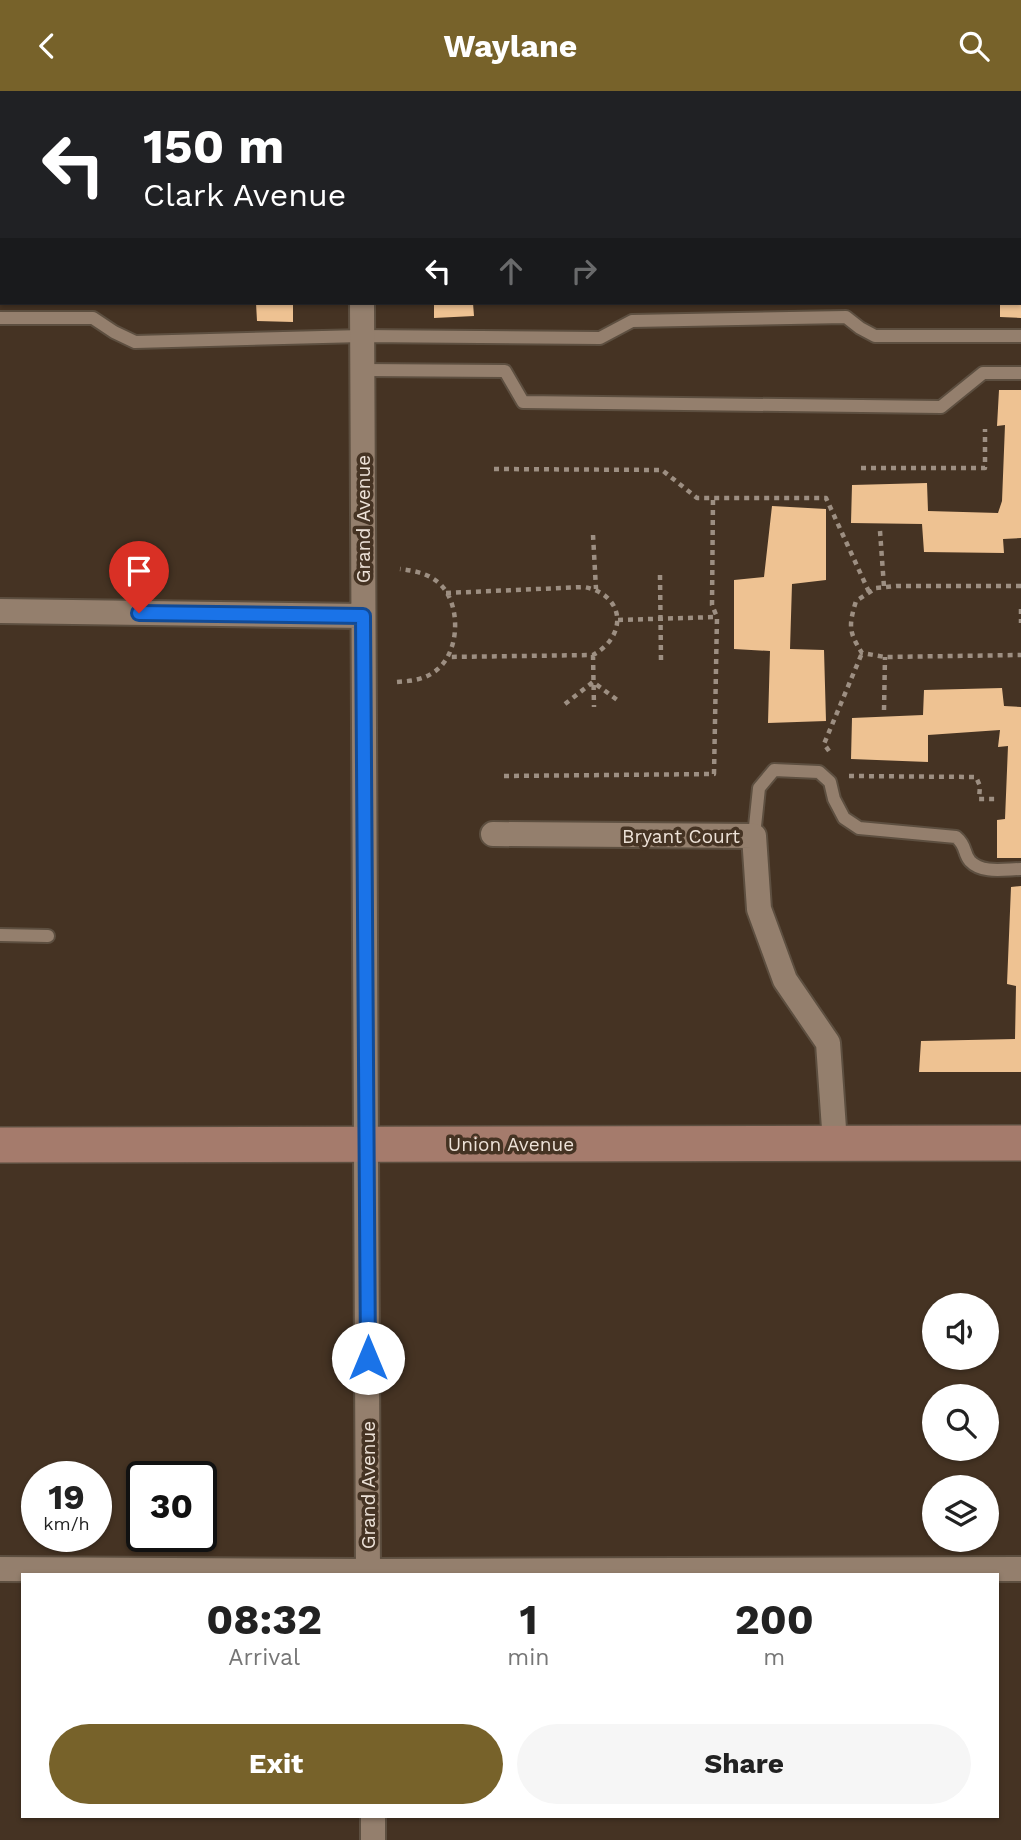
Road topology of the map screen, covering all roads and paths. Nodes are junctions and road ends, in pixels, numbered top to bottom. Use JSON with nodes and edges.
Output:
{"nodes":[{"id":1,"x":362,"y":305,"type":"edge"},
{"id":2,"x":0,"y":318,"type":"edge"},
{"id":3,"x":362,"y":336,"type":"junction"},
{"id":4,"x":1021,"y":336,"type":"edge"},
{"id":5,"x":362,"y":370,"type":"junction"},
{"id":6,"x":1021,"y":373,"type":"edge"},
{"id":7,"x":985,"y":429,"type":"dead end"},
{"id":8,"x":861,"y":468,"type":"dead end"},
{"id":9,"x":494,"y":469,"type":"dead end"},
{"id":10,"x":713,"y":498,"type":"junction"},
{"id":11,"x":880,"y":531,"type":"dead end"},
{"id":12,"x":593,"y":535,"type":"dead end"},
{"id":13,"x":400,"y":569,"type":"dead end"},
{"id":14,"x":660,"y":575,"type":"dead end"},
{"id":15,"x":1021,"y":586,"type":"edge"},
{"id":16,"x":884,"y":587,"type":"junction"},
{"id":17,"x":596,"y":589,"type":"junction"},
{"id":18,"x":869,"y":592,"type":"junction"},
{"id":19,"x":446,"y":593,"type":"junction"},
{"id":20,"x":1021,"y":609,"type":"edge"},
{"id":21,"x":0,"y":611,"type":"edge"},
{"id":22,"x":363,"y":616,"type":"junction"},
{"id":23,"x":717,"y":617,"type":"junction"},
{"id":24,"x":660,"y":619,"type":"junction"},
{"id":25,"x":618,"y":620,"type":"junction"},
{"id":26,"x":1021,"y":623,"type":"edge"},
{"id":27,"x":862,"y":653,"type":"junction"},
{"id":28,"x":593,"y":655,"type":"junction"},
{"id":29,"x":1021,"y":655,"type":"edge"},
{"id":30,"x":447,"y":657,"type":"junction"},
{"id":31,"x":886,"y":657,"type":"junction"},
{"id":32,"x":661,"y":661,"type":"dead end"},
{"id":33,"x":397,"y":682,"type":"dead end"},
{"id":34,"x":593,"y":683,"type":"junction"},
{"id":35,"x":621,"y":702,"type":"dead end"},
{"id":36,"x":565,"y":704,"type":"dead end"},
{"id":37,"x":594,"y":707,"type":"dead end"},
{"id":38,"x":884,"y":710,"type":"dead end"},
{"id":39,"x":830,"y":753,"type":"dead end"},
{"id":40,"x":841,"y":772,"type":"dead end"},
{"id":41,"x":504,"y":776,"type":"dead end"},
{"id":42,"x":999,"y":799,"type":"dead end"},
{"id":43,"x":493,"y":834,"type":"dead end"},
{"id":44,"x":754,"y":836,"type":"junction"},
{"id":45,"x":1021,"y":869,"type":"edge"},
{"id":46,"x":0,"y":935,"type":"edge"},
{"id":47,"x":48,"y":936,"type":"dead end"},
{"id":48,"x":835,"y":1143,"type":"junction"},
{"id":49,"x":1021,"y":1143,"type":"edge"},
{"id":50,"x":0,"y":1145,"type":"edge"},
{"id":51,"x":367,"y":1145,"type":"junction"},
{"id":52,"x":0,"y":1569,"type":"edge"},
{"id":53,"x":1021,"y":1569,"type":"edge"},
{"id":54,"x":368,"y":1573,"type":"edge"},
{"id":55,"x":373,"y":1818,"type":"edge"},
{"id":56,"x":373,"y":1840,"type":"edge"}],
"edges":[{"from":1,"to":3,"type":"street","name":"Grand Avenue"},
{"from":2,"to":3,"type":"lane"},
{"from":3,"to":4,"type":"lane"},
{"from":3,"to":5,"type":"street","name":"Grand Avenue"},
{"from":5,"to":6,"type":"lane"},
{"from":5,"to":22,"type":"street","name":"Grand Avenue"},
{"from":7,"to":8,"type":"path"},
{"from":9,"to":10,"type":"path"},
{"from":10,"to":18,"type":"path"},
{"from":10,"to":23,"type":"path"},
{"from":11,"to":16,"type":"path"},
{"from":12,"to":17,"type":"path"},
{"from":13,"to":19,"type":"path"},
{"from":14,"to":24,"type":"path"},
{"from":15,"to":16,"type":"path"},
{"from":16,"to":18,"type":"path"},
{"from":17,"to":19,"type":"path"},
{"from":17,"to":25,"type":"path"},
{"from":18,"to":27,"type":"path"},
{"from":19,"to":30,"type":"path"},
{"from":20,"to":26,"type":"path"},
{"from":21,"to":22,"type":"street"},
{"from":22,"to":51,"type":"street","name":"Grand Avenue"},
{"from":23,"to":24,"type":"path"},
{"from":23,"to":41,"type":"path"},
{"from":24,"to":25,"type":"path"},
{"from":24,"to":32,"type":"path"},
{"from":25,"to":28,"type":"path"},
{"from":27,"to":31,"type":"path"},
{"from":27,"to":39,"type":"path"},
{"from":28,"to":30,"type":"path"},
{"from":28,"to":34,"type":"path"},
{"from":29,"to":31,"type":"path"},
{"from":30,"to":33,"type":"path"},
{"from":31,"to":38,"type":"path"},
{"from":34,"to":35,"type":"path"},
{"from":34,"to":36,"type":"path"},
{"from":34,"to":37,"type":"path"},
{"from":40,"to":42,"type":"path"},
{"from":43,"to":44,"type":"street","name":"Bryant Court"},
{"from":44,"to":45,"type":"lane"},
{"from":44,"to":48,"type":"street","name":"Bryant Court"},
{"from":46,"to":47,"type":"lane"},
{"from":48,"to":49,"type":"main road","name":"Union Avenue"},
{"from":48,"to":51,"type":"main road","name":"Union Avenue"},
{"from":50,"to":51,"type":"main road","name":"Union Avenue"},
{"from":51,"to":54,"type":"street","name":"Grand Avenue"},
{"from":52,"to":54,"type":"street"},
{"from":53,"to":54,"type":"street"},
{"from":55,"to":56,"type":"street"}]}
